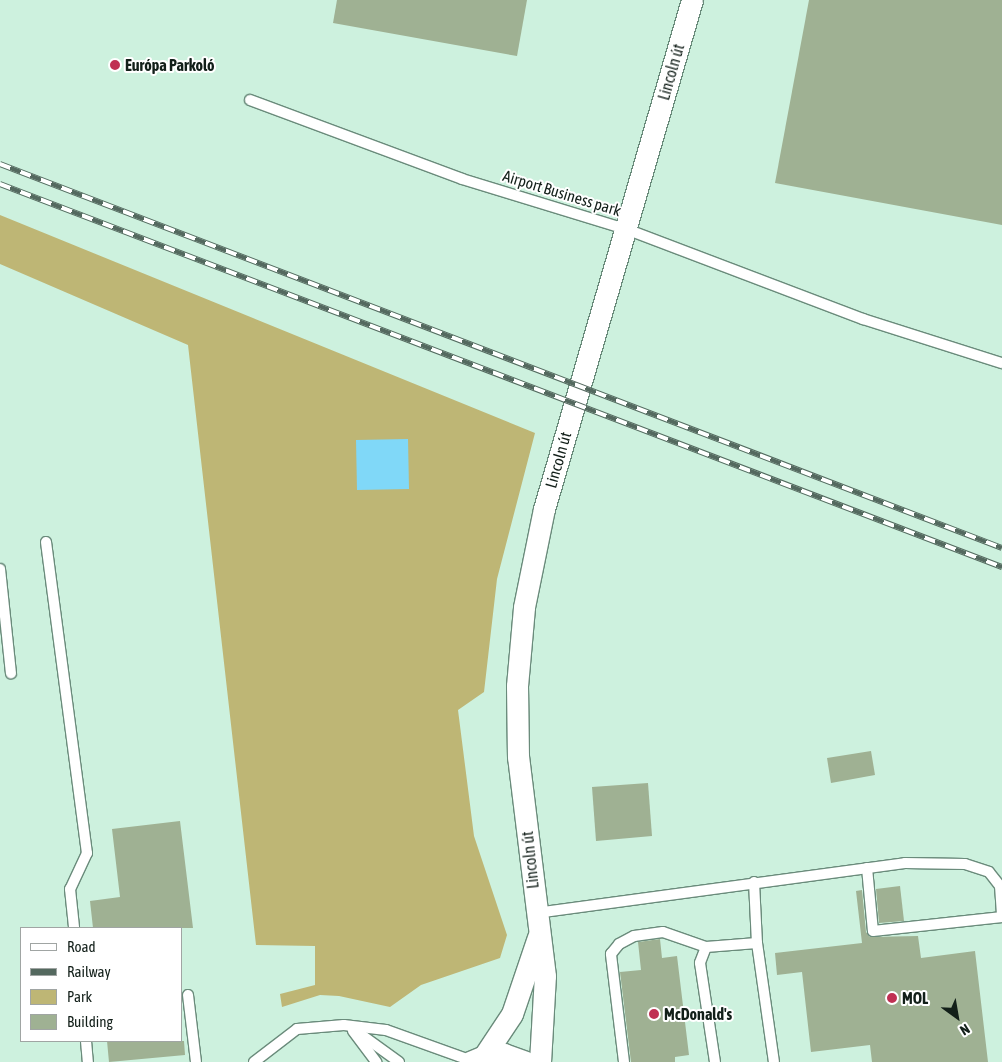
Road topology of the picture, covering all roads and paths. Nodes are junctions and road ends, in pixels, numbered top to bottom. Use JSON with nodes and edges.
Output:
{"nodes":[{"id":1,"x":692,"y":0,"type":"edge"},
{"id":2,"x":250,"y":100,"type":"dead end"},
{"id":3,"x":626,"y":229,"type":"junction"},
{"id":4,"x":1002,"y":362,"type":"edge"},
{"id":5,"x":46,"y":542,"type":"dead end"},
{"id":6,"x":0,"y":569,"type":"edge"},
{"id":7,"x":11,"y":673,"type":"dead end"},
{"id":8,"x":868,"y":868,"type":"junction"},
{"id":9,"x":754,"y":882,"type":"junction"},
{"id":10,"x":536,"y":913,"type":"junction"},
{"id":11,"x":1002,"y":916,"type":"edge"},
{"id":12,"x":74,"y":927,"type":"edge"},
{"id":13,"x":539,"y":935,"type":"junction"},
{"id":14,"x":757,"y":942,"type":"junction"},
{"id":15,"x":706,"y":947,"type":"junction"},
{"id":16,"x":188,"y":995,"type":"dead end"},
{"id":17,"x":350,"y":1026,"type":"junction"},
{"id":18,"x":86,"y":1042,"type":"edge"},
{"id":19,"x":475,"y":1059,"type":"edge"},
{"id":20,"x":88,"y":1062,"type":"edge"},
{"id":21,"x":196,"y":1062,"type":"edge"},
{"id":22,"x":254,"y":1062,"type":"edge"},
{"id":23,"x":376,"y":1062,"type":"edge"},
{"id":24,"x":399,"y":1062,"type":"edge"},
{"id":25,"x":526,"y":1062,"type":"edge"},
{"id":26,"x":540,"y":1062,"type":"edge"},
{"id":27,"x":624,"y":1062,"type":"edge"},
{"id":28,"x":715,"y":1062,"type":"edge"},
{"id":29,"x":774,"y":1062,"type":"edge"}],
"edges":[{"from":1,"to":3,"type":"street","name":"Lincoln út"},
{"from":2,"to":3,"type":"lane","name":"Airport Business park"},
{"from":3,"to":4,"type":"lane","name":"Airport Business park"},
{"from":3,"to":10,"type":"street","name":"Lincoln út"},
{"from":5,"to":12,"type":"lane"},
{"from":6,"to":7,"type":"lane"},
{"from":8,"to":9,"type":"lane"},
{"from":8,"to":11,"type":"lane"},
{"from":8,"to":11,"type":"lane"},
{"from":9,"to":10,"type":"lane"},
{"from":9,"to":14,"type":"lane"},
{"from":10,"to":13,"type":"street","name":"Lincoln út"},
{"from":13,"to":19,"type":"street","name":"Lincoln út"},
{"from":13,"to":26,"type":"street","name":"Lincoln út"},
{"from":14,"to":15,"type":"lane"},
{"from":14,"to":29,"type":"lane"},
{"from":15,"to":27,"type":"lane"},
{"from":15,"to":28,"type":"lane"},
{"from":16,"to":21,"type":"lane"},
{"from":17,"to":19,"type":"lane"},
{"from":17,"to":22,"type":"lane"},
{"from":17,"to":23,"type":"lane"},
{"from":17,"to":24,"type":"lane"},
{"from":18,"to":20,"type":"lane"},
{"from":19,"to":25,"type":"street"}]}
